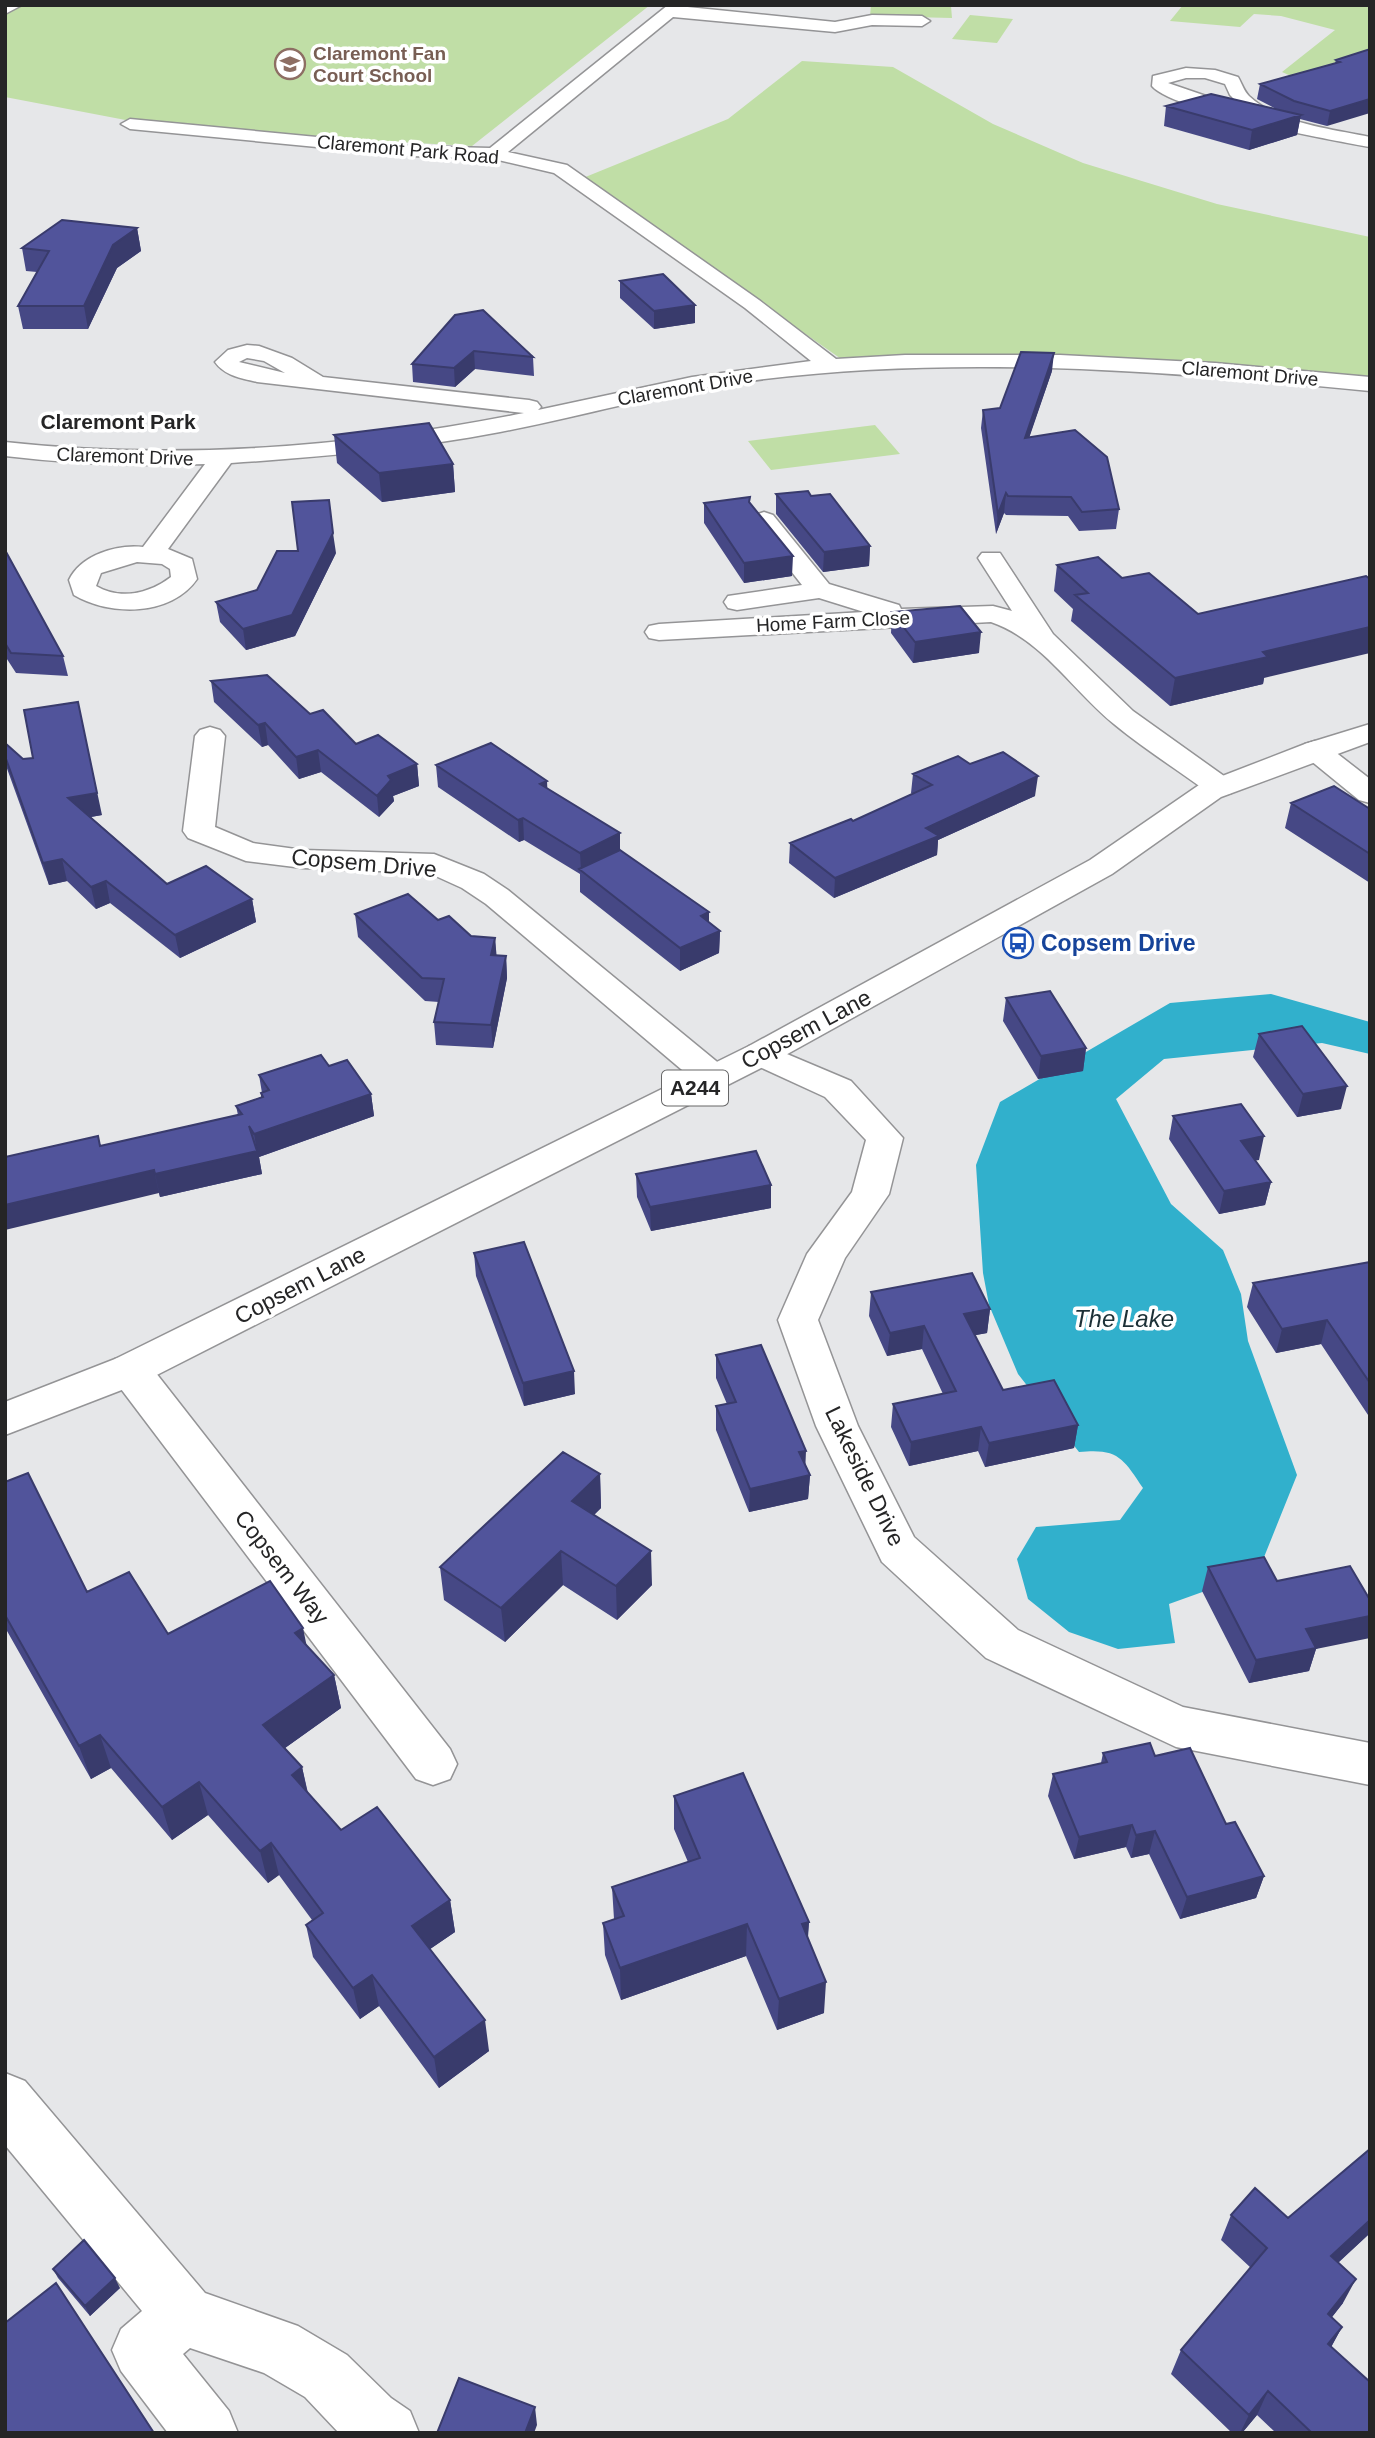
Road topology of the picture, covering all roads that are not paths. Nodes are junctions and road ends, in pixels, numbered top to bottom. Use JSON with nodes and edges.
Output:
{"nodes":[{"id":1,"x":14,"y":5,"type":"edge"},
{"id":2,"x":5,"y":9,"type":"edge"},
{"id":3,"x":674,"y":9,"type":"edge"},
{"id":4,"x":922,"y":21,"type":"dead end"},
{"id":5,"x":130,"y":124,"type":"dead end"},
{"id":6,"x":1308,"y":130,"type":"junction"},
{"id":7,"x":1370,"y":142,"type":"edge"},
{"id":8,"x":494,"y":154,"type":"junction"},
{"id":9,"x":831,"y":366,"type":"junction"},
{"id":10,"x":316,"y":383,"type":"dead end"},
{"id":11,"x":1370,"y":384,"type":"edge"},
{"id":12,"x":579,"y":407,"type":"junction"},
{"id":13,"x":5,"y":449,"type":"edge"},
{"id":14,"x":224,"y":456,"type":"junction"},
{"id":15,"x":764,"y":520,"type":"edge"},
{"id":16,"x":151,"y":554,"type":"dead end"},
{"id":17,"x":991,"y":558,"type":"dead end"},
{"id":18,"x":820,"y":590,"type":"junction"},
{"id":19,"x":737,"y":603,"type":"dead end"},
{"id":20,"x":908,"y":617,"type":"junction"},
{"id":21,"x":659,"y":632,"type":"dead end"},
{"id":22,"x":1042,"y":638,"type":"junction"},
{"id":23,"x":1370,"y":733,"type":"edge"},
{"id":24,"x":210,"y":736,"type":"dead end"},
{"id":25,"x":1315,"y":750,"type":"junction"},
{"id":26,"x":1220,"y":788,"type":"junction"},
{"id":27,"x":1370,"y":794,"type":"edge"},
{"id":28,"x":761,"y":1054,"type":"junction"},
{"id":29,"x":714,"y":1078,"type":"junction"},
{"id":30,"x":130,"y":1370,"type":"junction"},
{"id":31,"x":5,"y":1419,"type":"edge"},
{"id":32,"x":433,"y":1764,"type":"dead end"},
{"id":33,"x":1370,"y":1764,"type":"edge"},
{"id":34,"x":5,"y":2100,"type":"edge"},
{"id":35,"x":184,"y":2314,"type":"junction"},
{"id":36,"x":207,"y":2433,"type":"edge"},
{"id":37,"x":388,"y":2433,"type":"edge"}],
"edges":[{"from":1,"to":2,"type":"street"},
{"from":3,"to":4,"type":"street"},
{"from":3,"to":8,"type":"street"},
{"from":5,"to":8,"type":"street","name":"Claremont Park Road"},
{"from":6,"to":6,"type":"street"},
{"from":6,"to":7,"type":"street"},
{"from":8,"to":9,"type":"street","name":"Claremont Park Road"},
{"from":9,"to":11,"type":"street","name":"Claremont Drive"},
{"from":9,"to":12,"type":"street","name":"Claremont Drive"},
{"from":10,"to":12,"type":"street"},
{"from":12,"to":14,"type":"street","name":"Claremont Drive"},
{"from":13,"to":14,"type":"street","name":"Claremont Drive"},
{"from":14,"to":16,"type":"street"},
{"from":15,"to":18,"type":"street"},
{"from":17,"to":22,"type":"street","name":"Home Farm Close"},
{"from":18,"to":19,"type":"street"},
{"from":18,"to":20,"type":"street"},
{"from":20,"to":21,"type":"street","name":"Home Farm Close"},
{"from":20,"to":22,"type":"street","name":"Home Farm Close"},
{"from":22,"to":26,"type":"street","name":"Home Farm Close"},
{"from":23,"to":25,"type":"street","name":"Copsem Lane","number":"A244"},
{"from":24,"to":29,"type":"street","name":"Copsem Drive"},
{"from":25,"to":26,"type":"street","name":"Copsem Lane","number":"A244"},
{"from":25,"to":27,"type":"street"},
{"from":26,"to":28,"type":"street","name":"Copsem Lane","number":"A244"},
{"from":28,"to":29,"type":"street","name":"Copsem Lane","number":"A244"},
{"from":28,"to":33,"type":"street","name":"Lakeside Drive"},
{"from":29,"to":30,"type":"street","name":"Copsem Lane","number":"A244"},
{"from":30,"to":31,"type":"street","name":"Copsem Lane","number":"A244"},
{"from":30,"to":32,"type":"street","name":"Copsem Way"},
{"from":34,"to":35,"type":"street"},
{"from":35,"to":36,"type":"street"},
{"from":35,"to":37,"type":"street"}]}
